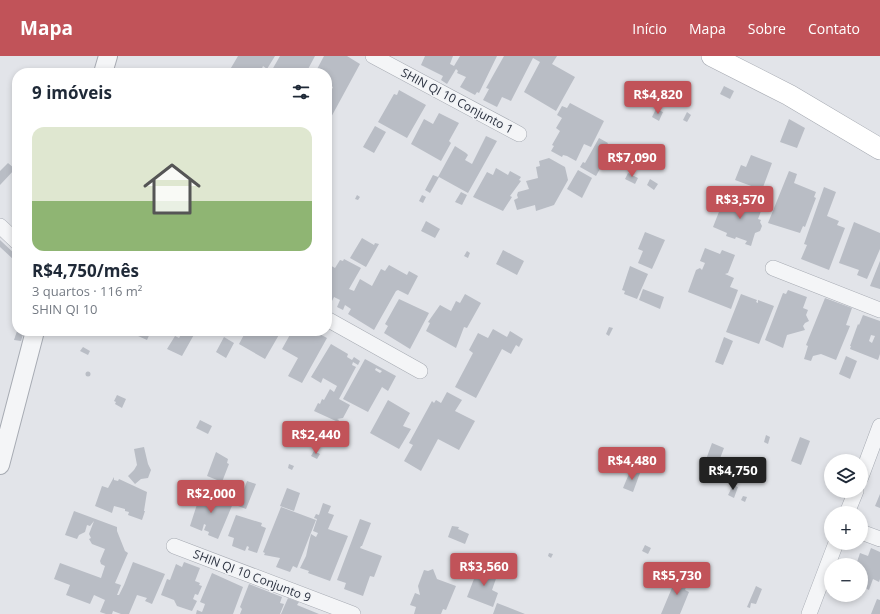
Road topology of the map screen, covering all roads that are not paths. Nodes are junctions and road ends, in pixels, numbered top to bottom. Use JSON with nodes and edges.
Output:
{"nodes":[{"id":1,"x":108,"y":56,"type":"edge"},
{"id":2,"x":374,"y":56,"type":"edge"},
{"id":3,"x":712,"y":56,"type":"edge"},
{"id":4,"x":104,"y":68,"type":"edge"},
{"id":5,"x":519,"y":134,"type":"dead end"},
{"id":6,"x":880,"y":149,"type":"edge"},
{"id":7,"x":0,"y":226,"type":"edge"},
{"id":8,"x":12,"y":237,"type":"edge"},
{"id":9,"x":773,"y":268,"type":"dead end"},
{"id":10,"x":880,"y":310,"type":"edge"},
{"id":11,"x":332,"y":322,"type":"edge"},
{"id":12,"x":34,"y":336,"type":"edge"},
{"id":13,"x":420,"y":371,"type":"dead end"},
{"id":14,"x":880,"y":426,"type":"edge"},
{"id":15,"x":868,"y":458,"type":"edge"},
{"id":16,"x":0,"y":464,"type":"edge"},
{"id":17,"x":868,"y":535,"type":"edge"},
{"id":18,"x":880,"y":539,"type":"edge"},
{"id":19,"x":174,"y":546,"type":"dead end"},
{"id":20,"x":833,"y":550,"type":"edge"},
{"id":21,"x":353,"y":614,"type":"edge"},
{"id":22,"x":809,"y":614,"type":"edge"}],
"edges":[{"from":1,"to":4,"type":"street"},
{"from":2,"to":5,"type":"street","name":"SHIN QI 10 Conjunto 1"},
{"from":3,"to":6,"type":"main road"},
{"from":7,"to":8,"type":"street"},
{"from":9,"to":10,"type":"street"},
{"from":11,"to":13,"type":"street"},
{"from":12,"to":16,"type":"street"},
{"from":14,"to":15,"type":"street"},
{"from":17,"to":18,"type":"street"},
{"from":19,"to":21,"type":"street","name":"SHIN QI 10 Conjunto 9"},
{"from":20,"to":22,"type":"street"}]}
